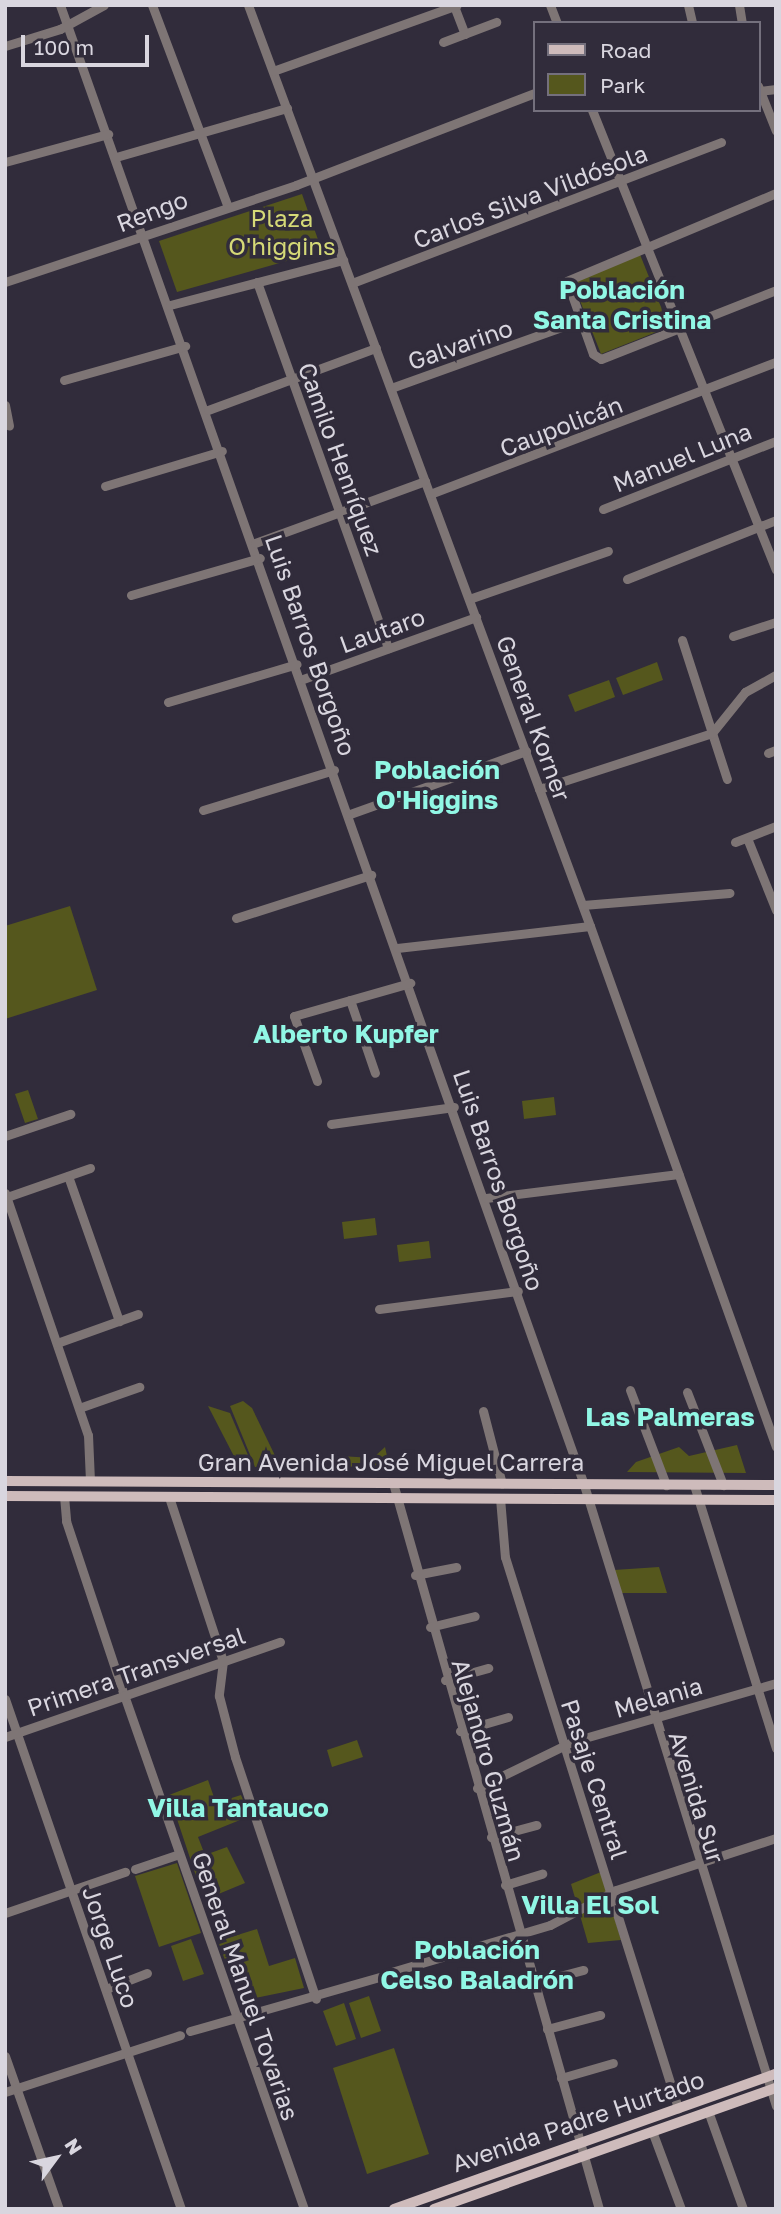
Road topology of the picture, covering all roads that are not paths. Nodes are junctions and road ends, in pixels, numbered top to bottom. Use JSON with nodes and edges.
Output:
{"nodes":[{"id":1,"x":60,"y":5,"type":"edge"},
{"id":2,"x":104,"y":5,"type":"edge"},
{"id":3,"x":152,"y":5,"type":"edge"},
{"id":4,"x":248,"y":5,"type":"edge"},
{"id":5,"x":455,"y":6,"type":"edge"},
{"id":6,"x":67,"y":23,"type":"junction"},
{"id":7,"x":496,"y":23,"type":"dead end"},
{"id":8,"x":465,"y":34,"type":"junction"},
{"id":9,"x":443,"y":42,"type":"dead end"},
{"id":10,"x":5,"y":46,"type":"edge"},
{"id":11,"x":273,"y":71,"type":"junction"},
{"id":12,"x":760,"y":91,"type":"edge"},
{"id":13,"x":532,"y":94,"type":"edge"},
{"id":14,"x":287,"y":108,"type":"junction"},
{"id":15,"x":593,"y":112,"type":"edge"},
{"id":16,"x":776,"y":131,"type":"edge"},
{"id":17,"x":200,"y":133,"type":"junction"},
{"id":18,"x":108,"y":134,"type":"junction"},
{"id":19,"x":722,"y":142,"type":"dead end"},
{"id":20,"x":116,"y":156,"type":"junction"},
{"id":21,"x":5,"y":162,"type":"edge"},
{"id":22,"x":312,"y":176,"type":"junction"},
{"id":23,"x":621,"y":182,"type":"junction"},
{"id":24,"x":776,"y":193,"type":"edge"},
{"id":25,"x":227,"y":205,"type":"junction"},
{"id":26,"x":145,"y":232,"type":"junction"},
{"id":27,"x":646,"y":245,"type":"junction"},
{"id":28,"x":343,"y":260,"type":"junction"},
{"id":29,"x":5,"y":282,"type":"edge"},
{"id":30,"x":257,"y":282,"type":"junction"},
{"id":31,"x":352,"y":283,"type":"junction"},
{"id":32,"x":776,"y":290,"type":"edge"},
{"id":33,"x":170,"y":304,"type":"junction"},
{"id":34,"x":581,"y":320,"type":"junction"},
{"id":35,"x":679,"y":329,"type":"junction"},
{"id":36,"x":185,"y":346,"type":"junction"},
{"id":37,"x":376,"y":348,"type":"junction"},
{"id":38,"x":776,"y":362,"type":"edge"},
{"id":39,"x":292,"y":379,"type":"junction"},
{"id":40,"x":64,"y":380,"type":"dead end"},
{"id":41,"x":390,"y":388,"type":"junction"},
{"id":42,"x":704,"y":391,"type":"junction"},
{"id":43,"x":5,"y":405,"type":"edge"},
{"id":44,"x":208,"y":410,"type":"junction"},
{"id":45,"x":9,"y":426,"type":"dead end"},
{"id":46,"x":776,"y":441,"type":"edge"},
{"id":47,"x":222,"y":452,"type":"junction"},
{"id":48,"x":732,"y":459,"type":"junction"},
{"id":49,"x":425,"y":481,"type":"junction"},
{"id":50,"x":105,"y":486,"type":"dead end"},
{"id":51,"x":430,"y":494,"type":"junction"},
{"id":52,"x":603,"y":509,"type":"dead end"},
{"id":53,"x":340,"y":512,"type":"junction"},
{"id":54,"x":776,"y":520,"type":"edge"},
{"id":55,"x":759,"y":527,"type":"junction"},
{"id":56,"x":255,"y":543,"type":"junction"},
{"id":57,"x":608,"y":551,"type":"dead end"},
{"id":58,"x":260,"y":558,"type":"junction"},
{"id":59,"x":776,"y":569,"type":"edge"},
{"id":60,"x":627,"y":579,"type":"dead end"},
{"id":61,"x":131,"y":595,"type":"dead end"},
{"id":62,"x":469,"y":599,"type":"junction"},
{"id":63,"x":475,"y":617,"type":"junction"},
{"id":64,"x":776,"y":622,"type":"edge"},
{"id":65,"x":733,"y":636,"type":"dead end"},
{"id":66,"x":682,"y":640,"type":"dead end"},
{"id":67,"x":388,"y":648,"type":"junction"},
{"id":68,"x":297,"y":664,"type":"junction"},
{"id":69,"x":776,"y":675,"type":"edge"},
{"id":70,"x":303,"y":679,"type":"junction"},
{"id":71,"x":168,"y":702,"type":"dead end"},
{"id":72,"x":712,"y":733,"type":"junction"},
{"id":73,"x":526,"y":751,"type":"junction"},
{"id":74,"x":334,"y":770,"type":"junction"},
{"id":75,"x":727,"y":779,"type":"dead end"},
{"id":76,"x":539,"y":789,"type":"junction"},
{"id":77,"x":203,"y":810,"type":"dead end"},
{"id":78,"x":350,"y":814,"type":"junction"},
{"id":79,"x":776,"y":826,"type":"edge"},
{"id":80,"x":747,"y":838,"type":"junction"},
{"id":81,"x":735,"y":842,"type":"dead end"},
{"id":82,"x":371,"y":875,"type":"junction"},
{"id":83,"x":730,"y":893,"type":"dead end"},
{"id":84,"x":774,"y":900,"type":"edge"},
{"id":85,"x":583,"y":905,"type":"junction"},
{"id":86,"x":236,"y":918,"type":"dead end"},
{"id":87,"x":590,"y":926,"type":"junction"},
{"id":88,"x":397,"y":948,"type":"junction"},
{"id":89,"x":410,"y":983,"type":"junction"},
{"id":90,"x":350,"y":1000,"type":"junction"},
{"id":91,"x":375,"y":1073,"type":"dead end"},
{"id":92,"x":317,"y":1081,"type":"dead end"},
{"id":93,"x":454,"y":1107,"type":"junction"},
{"id":94,"x":70,"y":1114,"type":"dead end"},
{"id":95,"x":331,"y":1124,"type":"dead end"},
{"id":96,"x":5,"y":1136,"type":"edge"},
{"id":97,"x":90,"y":1168,"type":"dead end"},
{"id":98,"x":679,"y":1174,"type":"junction"},
{"id":99,"x":68,"y":1175,"type":"junction"},
{"id":100,"x":6,"y":1195,"type":"edge"},
{"id":101,"x":486,"y":1198,"type":"junction"},
{"id":102,"x":518,"y":1291,"type":"junction"},
{"id":103,"x":379,"y":1309,"type":"dead end"},
{"id":104,"x":138,"y":1314,"type":"dead end"},
{"id":105,"x":119,"y":1321,"type":"junction"},
{"id":106,"x":57,"y":1343,"type":"junction"},
{"id":107,"x":139,"y":1387,"type":"dead end"},
{"id":108,"x":630,"y":1390,"type":"dead end"},
{"id":109,"x":687,"y":1392,"type":"dead end"},
{"id":110,"x":79,"y":1408,"type":"junction"},
{"id":111,"x":483,"y":1411,"type":"dead end"},
{"id":112,"x":776,"y":1447,"type":"edge"},
{"id":113,"x":5,"y":1481,"type":"edge"},
{"id":114,"x":90,"y":1481,"type":"junction"},
{"id":115,"x":393,"y":1483,"type":"junction"},
{"id":116,"x":502,"y":1484,"type":"junction"},
{"id":117,"x":584,"y":1485,"type":"junction"},
{"id":118,"x":666,"y":1485,"type":"junction"},
{"id":119,"x":694,"y":1485,"type":"junction"},
{"id":120,"x":723,"y":1485,"type":"junction"},
{"id":121,"x":776,"y":1485,"type":"edge"},
{"id":122,"x":5,"y":1496,"type":"edge"},
{"id":123,"x":64,"y":1496,"type":"junction"},
{"id":124,"x":169,"y":1497,"type":"junction"},
{"id":125,"x":393,"y":1498,"type":"junction"},
{"id":126,"x":500,"y":1498,"type":"junction"},
{"id":127,"x":584,"y":1499,"type":"junction"},
{"id":128,"x":696,"y":1499,"type":"junction"},
{"id":129,"x":776,"y":1500,"type":"edge"},
{"id":130,"x":456,"y":1567,"type":"dead end"},
{"id":131,"x":415,"y":1575,"type":"junction"},
{"id":132,"x":475,"y":1616,"type":"dead end"},
{"id":133,"x":430,"y":1627,"type":"junction"},
{"id":134,"x":280,"y":1642,"type":"dead end"},
{"id":135,"x":223,"y":1661,"type":"junction"},
{"id":136,"x":488,"y":1668,"type":"dead end"},
{"id":137,"x":445,"y":1680,"type":"junction"},
{"id":138,"x":776,"y":1683,"type":"edge"},
{"id":139,"x":756,"y":1688,"type":"junction"},
{"id":140,"x":124,"y":1695,"type":"junction"},
{"id":141,"x":5,"y":1699,"type":"edge"},
{"id":142,"x":508,"y":1717,"type":"dead end"},
{"id":143,"x":652,"y":1718,"type":"junction"},
{"id":144,"x":460,"y":1731,"type":"junction"},
{"id":145,"x":17,"y":1733,"type":"junction"},
{"id":146,"x":5,"y":1737,"type":"edge"},
{"id":147,"x":564,"y":1746,"type":"junction"},
{"id":148,"x":776,"y":1749,"type":"edge"},
{"id":149,"x":477,"y":1788,"type":"junction"},
{"id":150,"x":536,"y":1825,"type":"dead end"},
{"id":151,"x":491,"y":1837,"type":"junction"},
{"id":152,"x":776,"y":1838,"type":"edge"},
{"id":153,"x":180,"y":1854,"type":"junction"},
{"id":154,"x":698,"y":1863,"type":"junction"},
{"id":155,"x":542,"y":1874,"type":"dead end"},
{"id":156,"x":505,"y":1885,"type":"junction"},
{"id":157,"x":72,"y":1891,"type":"junction"},
{"id":158,"x":610,"y":1892,"type":"junction"},
{"id":159,"x":5,"y":1913,"type":"edge"},
{"id":160,"x":519,"y":1934,"type":"junction"},
{"id":161,"x":583,"y":1970,"type":"dead end"},
{"id":162,"x":148,"y":1973,"type":"dead end"},
{"id":163,"x":533,"y":1983,"type":"junction"},
{"id":164,"x":106,"y":1989,"type":"junction"},
{"id":165,"x":316,"y":1998,"type":"junction"},
{"id":166,"x":236,"y":2015,"type":"junction"},
{"id":167,"x":600,"y":2015,"type":"dead end"},
{"id":168,"x":547,"y":2029,"type":"junction"},
{"id":169,"x":190,"y":2031,"type":"dead end"},
{"id":170,"x":180,"y":2035,"type":"dead end"},
{"id":171,"x":128,"y":2053,"type":"junction"},
{"id":172,"x":5,"y":2056,"type":"edge"},
{"id":173,"x":613,"y":2063,"type":"dead end"},
{"id":174,"x":771,"y":2075,"type":"edge"},
{"id":175,"x":561,"y":2078,"type":"junction"},
{"id":176,"x":17,"y":2089,"type":"junction"},
{"id":177,"x":773,"y":2089,"type":"edge"},
{"id":178,"x":5,"y":2092,"type":"edge"},
{"id":179,"x":776,"y":2106,"type":"edge"},
{"id":180,"x":678,"y":2108,"type":"junction"},
{"id":181,"x":708,"y":2111,"type":"junction"},
{"id":182,"x":652,"y":2131,"type":"junction"},
{"id":183,"x":580,"y":2142,"type":"junction"},
{"id":184,"x":584,"y":2156,"type":"junction"},
{"id":185,"x":59,"y":2209,"type":"edge"},
{"id":186,"x":181,"y":2209,"type":"edge"},
{"id":187,"x":304,"y":2209,"type":"edge"},
{"id":188,"x":394,"y":2209,"type":"edge"},
{"id":189,"x":433,"y":2209,"type":"edge"},
{"id":190,"x":600,"y":2209,"type":"edge"},
{"id":191,"x":681,"y":2209,"type":"edge"},
{"id":192,"x":743,"y":2209,"type":"edge"}],
"edges":[{"from":1,"to":6,"type":"street","name":"Luis Barros Borgoño"},
{"from":2,"to":6,"type":"street"},
{"from":3,"to":17,"type":"street"},
{"from":4,"to":11,"type":"street","name":"General Korner"},
{"from":5,"to":8,"type":"street"},
{"from":5,"to":11,"type":"street"},
{"from":6,"to":10,"type":"street"},
{"from":6,"to":18,"type":"street","name":"Luis Barros Borgoño"},
{"from":7,"to":8,"type":"street"},
{"from":8,"to":9,"type":"street"},
{"from":11,"to":14,"type":"street","name":"General Korner"},
{"from":12,"to":16,"type":"street"},
{"from":13,"to":22,"type":"street","name":"Rengo"},
{"from":14,"to":17,"type":"street"},
{"from":14,"to":22,"type":"street","name":"General Korner"},
{"from":15,"to":23,"type":"street"},
{"from":17,"to":20,"type":"street"},
{"from":17,"to":25,"type":"street"},
{"from":18,"to":20,"type":"street","name":"Luis Barros Borgoño"},
{"from":18,"to":21,"type":"street"},
{"from":19,"to":23,"type":"street","name":"Carlos Silva Vildósola"},
{"from":20,"to":26,"type":"street","name":"Luis Barros Borgoño"},
{"from":22,"to":25,"type":"street","name":"Rengo"},
{"from":22,"to":28,"type":"street","name":"General Korner"},
{"from":23,"to":27,"type":"street"},
{"from":23,"to":31,"type":"street","name":"Carlos Silva Vildósola"},
{"from":24,"to":27,"type":"street"},
{"from":25,"to":26,"type":"street","name":"Rengo"},
{"from":26,"to":29,"type":"street","name":"Rengo"},
{"from":26,"to":33,"type":"street","name":"Luis Barros Borgoño"},
{"from":27,"to":34,"type":"street"},
{"from":27,"to":35,"type":"street"},
{"from":28,"to":30,"type":"street"},
{"from":28,"to":31,"type":"street","name":"General Korner"},
{"from":30,"to":33,"type":"street"},
{"from":30,"to":39,"type":"street","name":"Camilo Henríquez"},
{"from":31,"to":37,"type":"street","name":"General Korner"},
{"from":32,"to":35,"type":"street"},
{"from":33,"to":36,"type":"street","name":"Luis Barros Borgoño"},
{"from":34,"to":35,"type":"street"},
{"from":34,"to":41,"type":"street","name":"Galvarino"},
{"from":35,"to":42,"type":"street"},
{"from":36,"to":40,"type":"street"},
{"from":36,"to":44,"type":"street","name":"Luis Barros Borgoño"},
{"from":37,"to":39,"type":"street","name":"Galvarino"},
{"from":37,"to":41,"type":"street","name":"General Korner"},
{"from":38,"to":42,"type":"street","name":"Caupolicán"},
{"from":39,"to":44,"type":"street","name":"Galvarino"},
{"from":39,"to":53,"type":"street","name":"Camilo Henríquez"},
{"from":41,"to":49,"type":"street","name":"General Korner"},
{"from":42,"to":48,"type":"street"},
{"from":42,"to":51,"type":"street","name":"Caupolicán"},
{"from":43,"to":45,"type":"street"},
{"from":44,"to":47,"type":"street","name":"Luis Barros Borgoño"},
{"from":46,"to":48,"type":"street","name":"Manuel Luna"},
{"from":47,"to":50,"type":"street"},
{"from":47,"to":56,"type":"street","name":"Luis Barros Borgoño"},
{"from":48,"to":52,"type":"street","name":"Manuel Luna"},
{"from":48,"to":55,"type":"street"},
{"from":49,"to":51,"type":"street","name":"General Korner"},
{"from":49,"to":53,"type":"street"},
{"from":51,"to":62,"type":"street","name":"General Korner"},
{"from":53,"to":56,"type":"street"},
{"from":53,"to":67,"type":"street","name":"Camilo Henríquez"},
{"from":54,"to":55,"type":"street"},
{"from":55,"to":59,"type":"street"},
{"from":55,"to":60,"type":"street"},
{"from":56,"to":58,"type":"street","name":"Luis Barros Borgoño"},
{"from":57,"to":62,"type":"street"},
{"from":58,"to":61,"type":"street"},
{"from":58,"to":68,"type":"street","name":"Luis Barros Borgoño"},
{"from":62,"to":63,"type":"street","name":"General Korner"},
{"from":63,"to":67,"type":"street","name":"Lautaro"},
{"from":63,"to":73,"type":"street","name":"General Korner"},
{"from":64,"to":65,"type":"street"},
{"from":66,"to":72,"type":"street"},
{"from":67,"to":70,"type":"street","name":"Lautaro"},
{"from":68,"to":70,"type":"street","name":"Luis Barros Borgoño"},
{"from":68,"to":71,"type":"street"},
{"from":69,"to":72,"type":"street"},
{"from":70,"to":74,"type":"street","name":"Luis Barros Borgoño"},
{"from":72,"to":75,"type":"street"},
{"from":72,"to":76,"type":"street"},
{"from":73,"to":76,"type":"street","name":"General Korner"},
{"from":73,"to":78,"type":"street"},
{"from":74,"to":77,"type":"street"},
{"from":74,"to":78,"type":"street","name":"Luis Barros Borgoño"},
{"from":76,"to":85,"type":"street","name":"General Korner"},
{"from":78,"to":82,"type":"street","name":"Luis Barros Borgoño"},
{"from":79,"to":80,"type":"street"},
{"from":80,"to":81,"type":"street"},
{"from":80,"to":84,"type":"street"},
{"from":82,"to":86,"type":"street"},
{"from":82,"to":88,"type":"street","name":"Luis Barros Borgoño"},
{"from":83,"to":85,"type":"street"},
{"from":85,"to":87,"type":"street","name":"General Korner"},
{"from":87,"to":88,"type":"street"},
{"from":87,"to":98,"type":"street","name":"General Korner"},
{"from":88,"to":89,"type":"street","name":"Luis Barros Borgoño"},
{"from":89,"to":90,"type":"street"},
{"from":89,"to":93,"type":"street","name":"Luis Barros Borgoño"},
{"from":90,"to":91,"type":"street"},
{"from":90,"to":92,"type":"street"},
{"from":93,"to":95,"type":"street"},
{"from":93,"to":101,"type":"street","name":"Luis Barros Borgoño"},
{"from":94,"to":96,"type":"street"},
{"from":97,"to":99,"type":"street"},
{"from":98,"to":101,"type":"street"},
{"from":98,"to":112,"type":"street","name":"General Korner"},
{"from":99,"to":100,"type":"street"},
{"from":99,"to":105,"type":"street"},
{"from":100,"to":106,"type":"street"},
{"from":101,"to":102,"type":"street","name":"Luis Barros Borgoño"},
{"from":102,"to":103,"type":"street"},
{"from":102,"to":117,"type":"street","name":"Luis Barros Borgoño"},
{"from":104,"to":105,"type":"street"},
{"from":105,"to":106,"type":"street"},
{"from":106,"to":110,"type":"street"},
{"from":107,"to":110,"type":"street"},
{"from":108,"to":118,"type":"street"},
{"from":109,"to":120,"type":"street"},
{"from":110,"to":114,"type":"street"},
{"from":111,"to":116,"type":"street"},
{"from":113,"to":114,"type":"main road","name":"Gran Avenida José Miguel Carrera"},
{"from":114,"to":115,"type":"main road","name":"Gran Avenida José Miguel Carrera"},
{"from":115,"to":116,"type":"main road","name":"Gran Avenida José Miguel Carrera"},
{"from":115,"to":125,"type":"street","name":"Alejandro Guzmán"},
{"from":116,"to":117,"type":"main road","name":"Gran Avenida José Miguel Carrera"},
{"from":117,"to":118,"type":"main road","name":"Gran Avenida José Miguel Carrera"},
{"from":117,"to":127,"type":"street","name":"Luis Barros Borgoño"},
{"from":118,"to":119,"type":"main road","name":"Gran Avenida José Miguel Carrera"},
{"from":119,"to":120,"type":"main road","name":"Gran Avenida José Miguel Carrera"},
{"from":119,"to":128,"type":"street"},
{"from":120,"to":121,"type":"main road","name":"Gran Avenida José Miguel Carrera"},
{"from":122,"to":123,"type":"main road","name":"Gran Avenida José Miguel Carrera"},
{"from":123,"to":124,"type":"main road","name":"Gran Avenida José Miguel Carrera"},
{"from":123,"to":140,"type":"street","name":"General Manuel Tovarias"},
{"from":124,"to":125,"type":"main road","name":"Gran Avenida José Miguel Carrera"},
{"from":124,"to":135,"type":"street"},
{"from":125,"to":126,"type":"main road","name":"Gran Avenida José Miguel Carrera"},
{"from":125,"to":131,"type":"street","name":"Alejandro Guzmán"},
{"from":126,"to":127,"type":"main road","name":"Gran Avenida José Miguel Carrera"},
{"from":126,"to":147,"type":"street","name":"Pasaje Central"},
{"from":127,"to":128,"type":"main road","name":"Gran Avenida José Miguel Carrera"},
{"from":127,"to":143,"type":"street","name":"Avenida Sur"},
{"from":128,"to":129,"type":"main road","name":"Gran Avenida José Miguel Carrera"},
{"from":128,"to":139,"type":"street"},
{"from":130,"to":131,"type":"street"},
{"from":131,"to":133,"type":"street","name":"Alejandro Guzmán"},
{"from":132,"to":133,"type":"street"},
{"from":133,"to":137,"type":"street","name":"Alejandro Guzmán"},
{"from":134,"to":135,"type":"street","name":"Primera Transversal"},
{"from":135,"to":140,"type":"street","name":"Primera Transversal"},
{"from":135,"to":165,"type":"street"},
{"from":136,"to":137,"type":"street"},
{"from":137,"to":144,"type":"street","name":"Alejandro Guzmán"},
{"from":138,"to":139,"type":"street","name":"Melania"},
{"from":139,"to":143,"type":"street","name":"Melania"},
{"from":139,"to":148,"type":"street"},
{"from":140,"to":145,"type":"street","name":"Primera Transversal"},
{"from":140,"to":153,"type":"street","name":"General Manuel Tovarias"},
{"from":141,"to":145,"type":"street","name":"Jorge Luco"},
{"from":142,"to":144,"type":"street"},
{"from":143,"to":147,"type":"street","name":"Melania"},
{"from":143,"to":154,"type":"street","name":"Avenida Sur"},
{"from":144,"to":149,"type":"street","name":"Alejandro Guzmán"},
{"from":145,"to":146,"type":"street","name":"Primera Transversal"},
{"from":145,"to":157,"type":"street","name":"Jorge Luco"},
{"from":147,"to":149,"type":"street","name":"Melania"},
{"from":147,"to":158,"type":"street","name":"Pasaje Central"},
{"from":149,"to":151,"type":"street","name":"Alejandro Guzmán"},
{"from":150,"to":151,"type":"street"},
{"from":151,"to":156,"type":"street","name":"Alejandro Guzmán"},
{"from":152,"to":154,"type":"street"},
{"from":153,"to":157,"type":"street"},
{"from":153,"to":166,"type":"street","name":"General Manuel Tovarias"},
{"from":154,"to":158,"type":"street"},
{"from":154,"to":174,"type":"street","name":"Avenida Sur"},
{"from":155,"to":156,"type":"street"},
{"from":156,"to":160,"type":"street","name":"Alejandro Guzmán"},
{"from":157,"to":159,"type":"street"},
{"from":157,"to":164,"type":"street","name":"Jorge Luco"},
{"from":158,"to":160,"type":"street"},
{"from":158,"to":180,"type":"street","name":"Pasaje Central"},
{"from":160,"to":163,"type":"street","name":"Alejandro Guzmán"},
{"from":160,"to":165,"type":"street"},
{"from":161,"to":163,"type":"street"},
{"from":162,"to":164,"type":"street"},
{"from":163,"to":168,"type":"street","name":"Alejandro Guzmán"},
{"from":164,"to":171,"type":"street","name":"Jorge Luco"},
{"from":165,"to":166,"type":"street"},
{"from":166,"to":169,"type":"street"},
{"from":166,"to":187,"type":"street","name":"General Manuel Tovarias"},
{"from":167,"to":168,"type":"street"},
{"from":168,"to":175,"type":"street","name":"Alejandro Guzmán"},
{"from":170,"to":171,"type":"street"},
{"from":171,"to":176,"type":"street"},
{"from":171,"to":186,"type":"street","name":"Jorge Luco"},
{"from":172,"to":176,"type":"street"},
{"from":173,"to":175,"type":"street"},
{"from":174,"to":177,"type":"street","name":"Avenida Sur"},
{"from":174,"to":180,"type":"main road","name":"Avenida Padre Hurtado"},
{"from":175,"to":183,"type":"street","name":"Alejandro Guzmán"},
{"from":176,"to":178,"type":"street"},
{"from":176,"to":185,"type":"street"},
{"from":177,"to":179,"type":"street","name":"Avenida Sur"},
{"from":177,"to":181,"type":"main road","name":"Avenida Padre Hurtado"},
{"from":180,"to":183,"type":"main road","name":"Avenida Padre Hurtado"},
{"from":181,"to":182,"type":"main road","name":"Avenida Padre Hurtado"},
{"from":181,"to":192,"type":"street"},
{"from":182,"to":184,"type":"main road","name":"Avenida Padre Hurtado"},
{"from":182,"to":191,"type":"street"},
{"from":183,"to":184,"type":"street","name":"Alejandro Guzmán"},
{"from":183,"to":188,"type":"main road","name":"Avenida Padre Hurtado"},
{"from":184,"to":189,"type":"main road","name":"Avenida Padre Hurtado"},
{"from":184,"to":190,"type":"street","name":"Alejandro Guzmán"}]}
